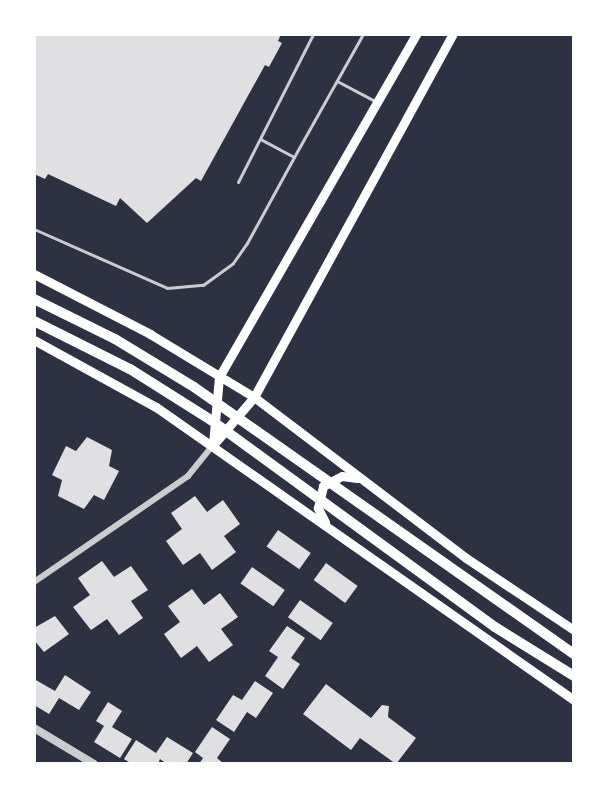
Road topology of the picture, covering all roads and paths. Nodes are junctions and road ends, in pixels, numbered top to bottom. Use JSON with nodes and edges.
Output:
{"nodes":[{"id":1,"x":313,"y":34,"type":"edge"},
{"id":2,"x":363,"y":34,"type":"edge"},
{"id":3,"x":416,"y":34,"type":"edge"},
{"id":4,"x":453,"y":34,"type":"edge"},
{"id":5,"x":337,"y":81,"type":"junction"},
{"id":6,"x":379,"y":104,"type":"junction"},
{"id":7,"x":260,"y":139,"type":"junction"},
{"id":8,"x":294,"y":157,"type":"junction"},
{"id":9,"x":238,"y":182,"type":"dead end"},
{"id":10,"x":34,"y":229,"type":"edge"},
{"id":11,"x":34,"y":274,"type":"edge"},
{"id":12,"x":34,"y":298,"type":"edge"},
{"id":13,"x":34,"y":321,"type":"edge"},
{"id":14,"x":34,"y":340,"type":"edge"},
{"id":15,"x":219,"y":376,"type":"junction"},
{"id":16,"x":254,"y":397,"type":"junction"},
{"id":17,"x":213,"y":446,"type":"junction"},
{"id":18,"x":363,"y":480,"type":"junction"},
{"id":19,"x":328,"y":527,"type":"junction"},
{"id":20,"x":34,"y":582,"type":"edge"},
{"id":21,"x":573,"y":630,"type":"edge"},
{"id":22,"x":573,"y":654,"type":"edge"},
{"id":23,"x":573,"y":676,"type":"edge"},
{"id":24,"x":573,"y":700,"type":"edge"},
{"id":25,"x":34,"y":728,"type":"edge"},
{"id":26,"x":94,"y":764,"type":"edge"}],
"edges":[{"from":1,"to":7,"type":"lane"},
{"from":2,"to":5,"type":"lane"},
{"from":3,"to":6,"type":"main road"},
{"from":4,"to":16,"type":"main road"},
{"from":5,"to":6,"type":"lane"},
{"from":5,"to":8,"type":"lane"},
{"from":6,"to":15,"type":"main road"},
{"from":7,"to":8,"type":"lane"},
{"from":7,"to":9,"type":"lane"},
{"from":8,"to":10,"type":"lane"},
{"from":11,"to":15,"type":"main road"},
{"from":12,"to":22,"type":"main road"},
{"from":13,"to":23,"type":"main road"},
{"from":14,"to":17,"type":"main road"},
{"from":15,"to":16,"type":"main road"},
{"from":15,"to":17,"type":"main road"},
{"from":16,"to":17,"type":"main road"},
{"from":16,"to":18,"type":"main road"},
{"from":17,"to":19,"type":"main road"},
{"from":17,"to":20,"type":"street"},
{"from":18,"to":19,"type":"main road"},
{"from":18,"to":21,"type":"main road"},
{"from":19,"to":24,"type":"main road"},
{"from":25,"to":26,"type":"street"}]}
